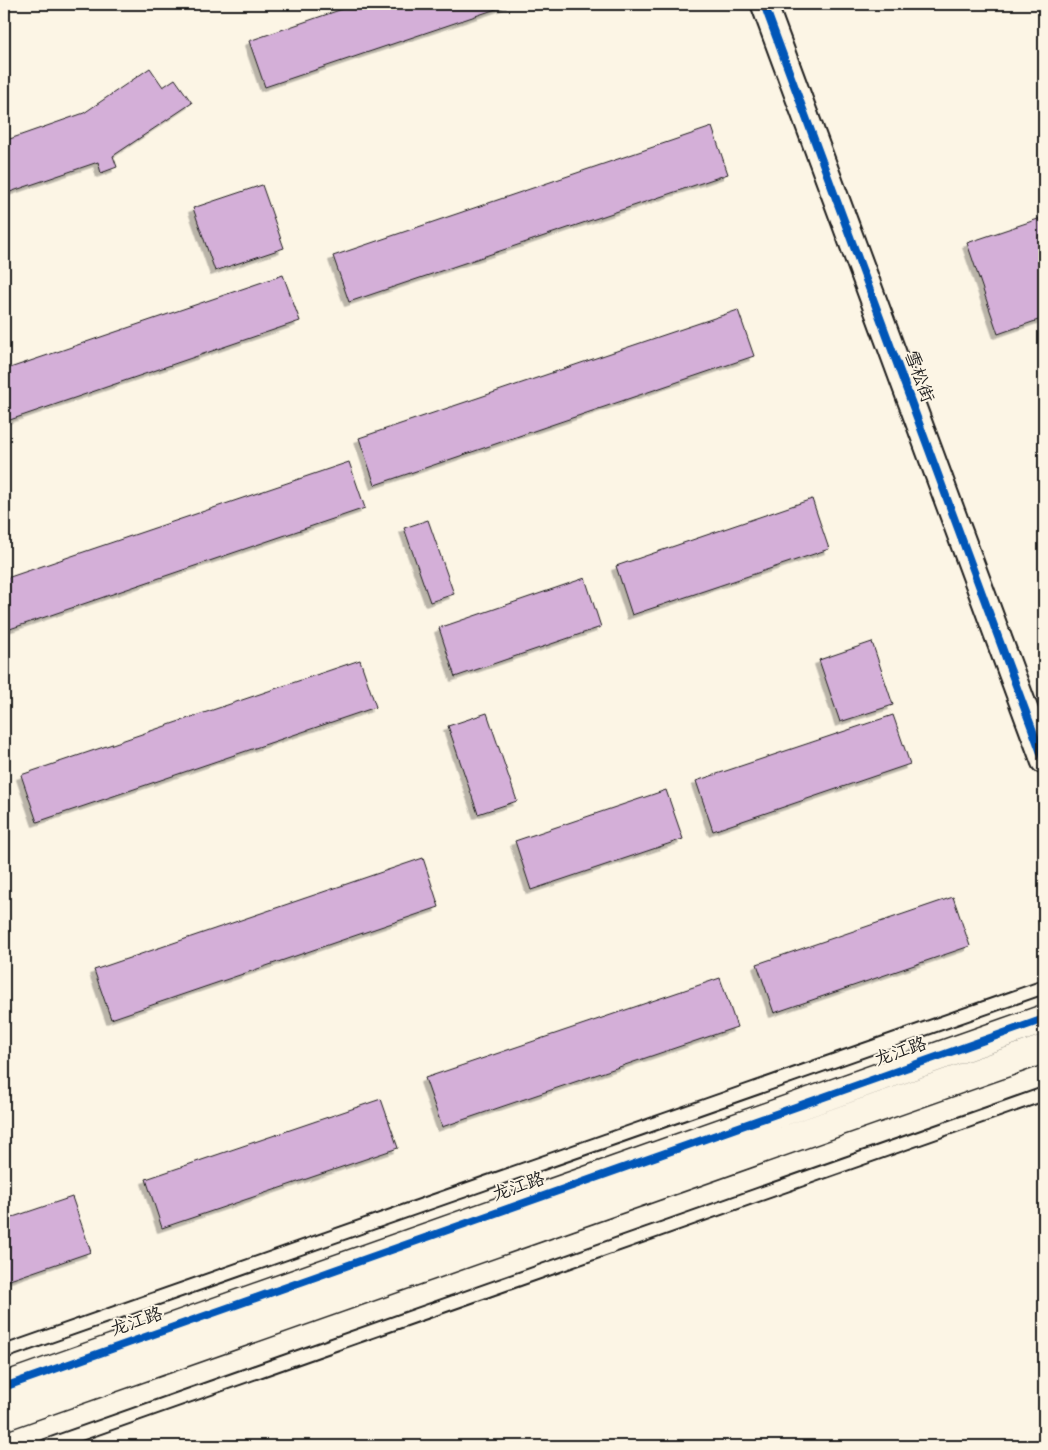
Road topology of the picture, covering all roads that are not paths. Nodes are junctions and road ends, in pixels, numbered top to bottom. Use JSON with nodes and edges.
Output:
{"nodes":[{"id":1,"x":764,"y":4,"type":"edge"},
{"id":2,"x":1044,"y":761,"type":"edge"},
{"id":3,"x":1044,"y":987,"type":"edge"},
{"id":4,"x":1044,"y":1019,"type":"edge"},
{"id":5,"x":1044,"y":1049,"type":"edge"},
{"id":6,"x":1044,"y":1094,"type":"edge"},
{"id":7,"x":4,"y":1352,"type":"edge"},
{"id":8,"x":4,"y":1386,"type":"edge"},
{"id":9,"x":4,"y":1416,"type":"edge"},
{"id":10,"x":46,"y":1446,"type":"edge"}],
"edges":[{"from":1,"to":2,"type":"street","name":"雪松街"},
{"from":3,"to":7,"type":"lane"},
{"from":4,"to":8,"type":"street","name":"龙江路"},
{"from":5,"to":9,"type":"street"},
{"from":6,"to":10,"type":"lane"}]}
